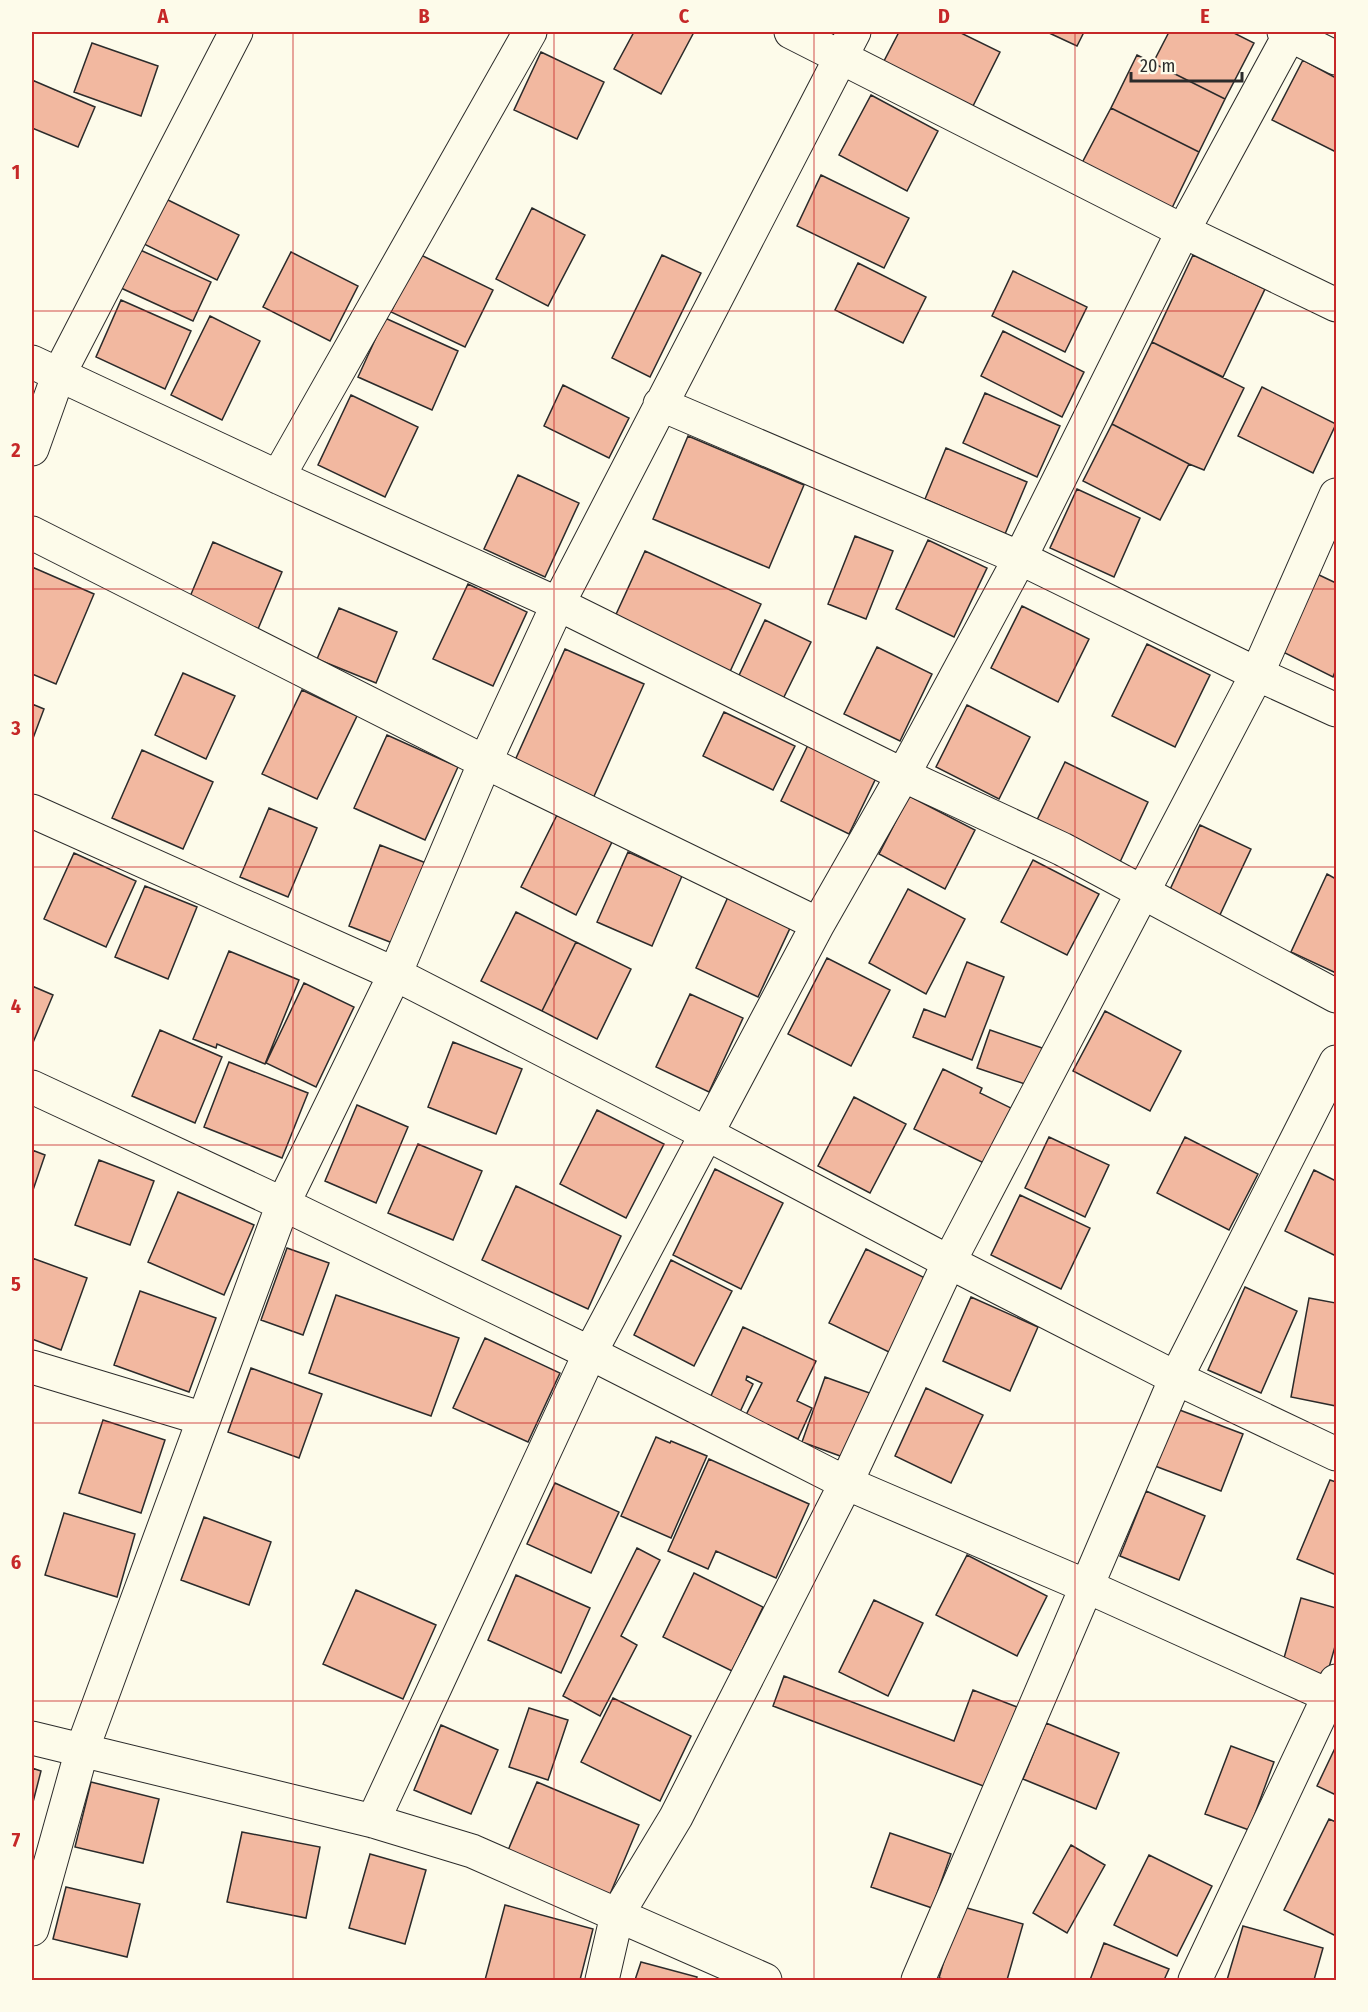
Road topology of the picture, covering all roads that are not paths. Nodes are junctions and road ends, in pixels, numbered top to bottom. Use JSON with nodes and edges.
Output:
{"nodes":[{"id":1,"x":236,"y":32,"type":"edge"},
{"id":2,"x":530,"y":32,"type":"edge"},
{"id":3,"x":791,"y":32,"type":"edge"},
{"id":4,"x":1289,"y":32,"type":"edge"},
{"id":5,"x":848,"y":44,"type":"edge"},
{"id":6,"x":1336,"y":58,"type":"edge"},
{"id":7,"x":1184,"y":231,"type":"junction"},
{"id":8,"x":1336,"y":305,"type":"edge"},
{"id":9,"x":45,"y":369,"type":"edge"},
{"id":10,"x":660,"y":404,"type":"junction"},
{"id":11,"x":32,"y":449,"type":"edge"},
{"id":12,"x":278,"y":477,"type":"junction"},
{"id":13,"x":1336,"y":495,"type":"edge"},
{"id":14,"x":32,"y":533,"type":"edge"},
{"id":15,"x":1020,"y":558,"type":"junction"},
{"id":16,"x":558,"y":604,"type":"junction"},
{"id":17,"x":1257,"y":674,"type":"junction"},
{"id":18,"x":1336,"y":710,"type":"edge"},
{"id":19,"x":485,"y":762,"type":"junction"},
{"id":20,"x":903,"y":775,"type":"junction"},
{"id":21,"x":32,"y":811,"type":"edge"},
{"id":22,"x":1142,"y":892,"type":"junction"},
{"id":23,"x":819,"y":924,"type":"junction"},
{"id":24,"x":395,"y":974,"type":"junction"},
{"id":25,"x":1336,"y":996,"type":"edge"},
{"id":26,"x":1336,"y":1062,"type":"edge"},
{"id":27,"x":32,"y":1087,"type":"edge"},
{"id":28,"x":707,"y":1134,"type":"junction"},
{"id":29,"x":283,"y":1204,"type":"junction"},
{"id":30,"x":949,"y":1262,"type":"junction"},
{"id":31,"x":590,"y":1353,"type":"junction"},
{"id":32,"x":32,"y":1367,"type":"edge"},
{"id":33,"x":1176,"y":1378,"type":"junction"},
{"id":34,"x":204,"y":1419,"type":"junction"},
{"id":35,"x":1336,"y":1454,"type":"edge"},
{"id":36,"x":846,"y":1483,"type":"junction"},
{"id":37,"x":1086,"y":1586,"type":"junction"},
{"id":38,"x":1334,"y":1692,"type":"edge"},
{"id":39,"x":32,"y":1738,"type":"edge"},
{"id":40,"x":82,"y":1750,"type":"junction"},
{"id":41,"x":373,"y":1821,"type":"junction"},
{"id":42,"x":617,"y":1915,"type":"junction"},
{"id":43,"x":32,"y":1929,"type":"edge"},
{"id":44,"x":602,"y":1980,"type":"edge"},
{"id":45,"x":765,"y":1980,"type":"edge"},
{"id":46,"x":918,"y":1980,"type":"edge"},
{"id":47,"x":1195,"y":1980,"type":"edge"}],
"edges":[{"from":1,"to":9,"type":"street"},
{"from":2,"to":12,"type":"street"},
{"from":3,"to":5,"type":"street"},
{"from":4,"to":6,"type":"street"},
{"from":4,"to":7,"type":"street"},
{"from":5,"to":7,"type":"street"},
{"from":5,"to":10,"type":"street"},
{"from":7,"to":8,"type":"street"},
{"from":7,"to":15,"type":"street"},
{"from":9,"to":11,"type":"street"},
{"from":9,"to":12,"type":"street"},
{"from":10,"to":15,"type":"street"},
{"from":10,"to":16,"type":"street"},
{"from":12,"to":16,"type":"street"},
{"from":13,"to":17,"type":"street"},
{"from":14,"to":19,"type":"street"},
{"from":15,"to":17,"type":"street"},
{"from":15,"to":20,"type":"street"},
{"from":16,"to":19,"type":"street"},
{"from":16,"to":20,"type":"street"},
{"from":17,"to":18,"type":"street"},
{"from":17,"to":22,"type":"street"},
{"from":19,"to":23,"type":"street"},
{"from":19,"to":24,"type":"street"},
{"from":20,"to":22,"type":"street"},
{"from":20,"to":23,"type":"street"},
{"from":21,"to":24,"type":"street"},
{"from":22,"to":25,"type":"street"},
{"from":22,"to":30,"type":"street"},
{"from":23,"to":28,"type":"street"},
{"from":24,"to":28,"type":"street"},
{"from":24,"to":29,"type":"street"},
{"from":26,"to":33,"type":"street"},
{"from":27,"to":29,"type":"street"},
{"from":28,"to":30,"type":"street"},
{"from":28,"to":31,"type":"street"},
{"from":29,"to":31,"type":"street"},
{"from":29,"to":34,"type":"street"},
{"from":30,"to":33,"type":"street"},
{"from":30,"to":36,"type":"street"},
{"from":31,"to":36,"type":"street"},
{"from":31,"to":41,"type":"street"},
{"from":32,"to":34,"type":"street"},
{"from":33,"to":35,"type":"street"},
{"from":33,"to":37,"type":"street"},
{"from":34,"to":40,"type":"street"},
{"from":36,"to":37,"type":"street"},
{"from":36,"to":42,"type":"street"},
{"from":37,"to":38,"type":"street"},
{"from":37,"to":46,"type":"street"},
{"from":38,"to":47,"type":"street"},
{"from":39,"to":40,"type":"street"},
{"from":40,"to":41,"type":"street"},
{"from":40,"to":43,"type":"street"},
{"from":41,"to":42,"type":"street"},
{"from":42,"to":44,"type":"street"},
{"from":42,"to":45,"type":"street"}]}
